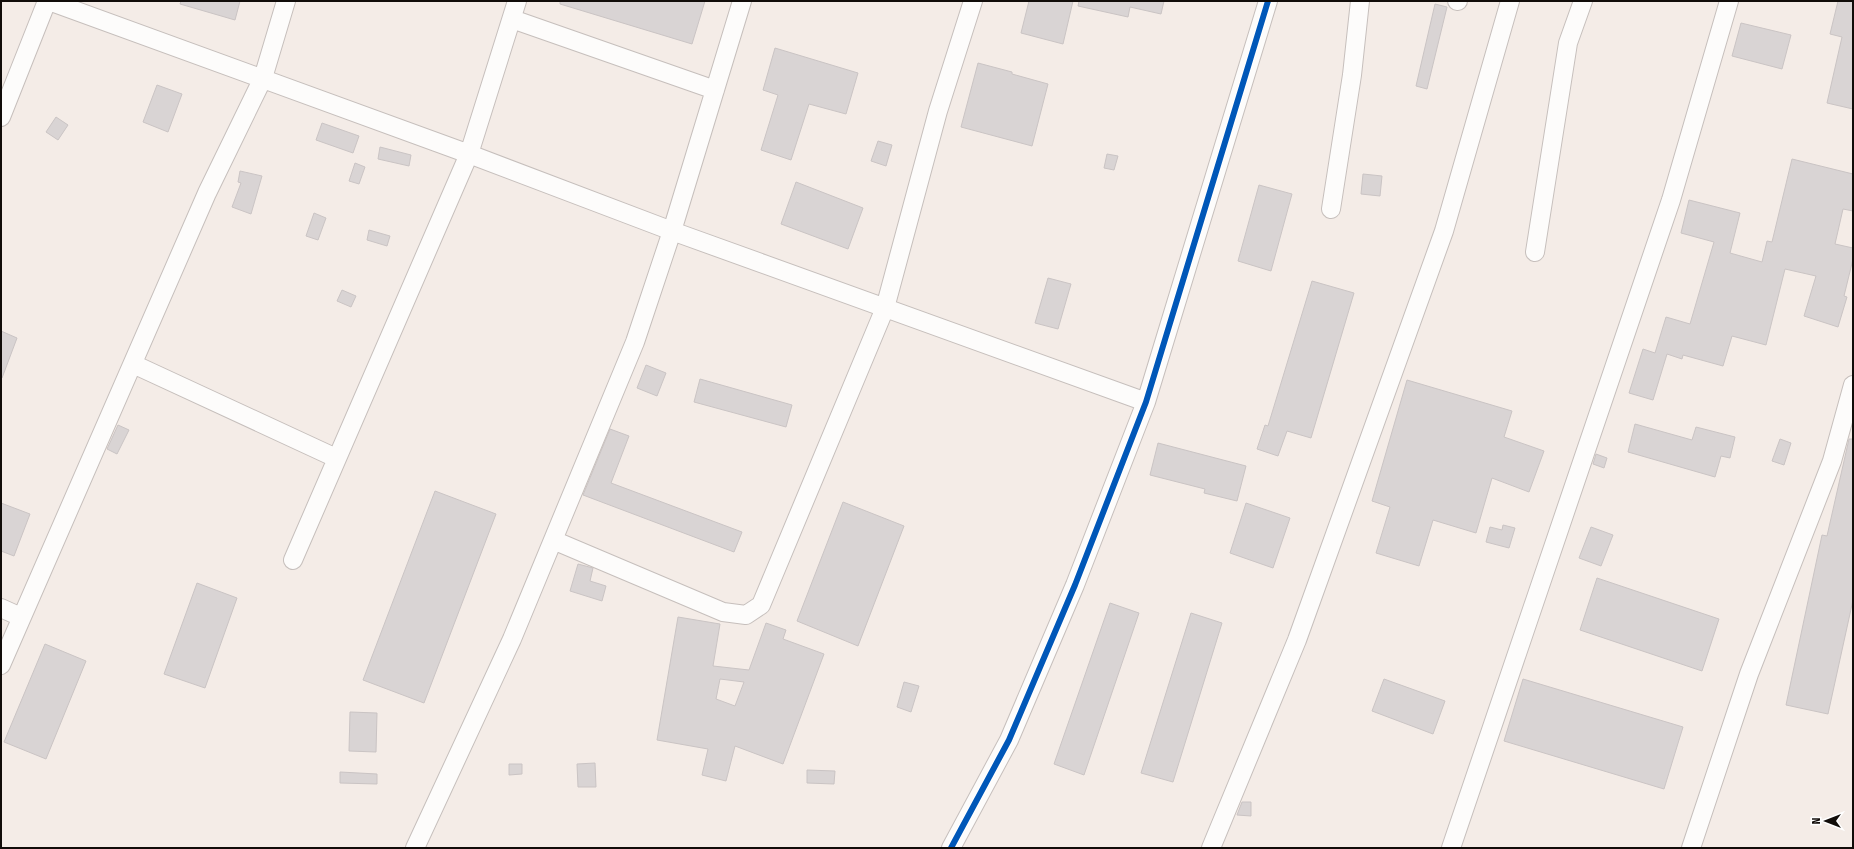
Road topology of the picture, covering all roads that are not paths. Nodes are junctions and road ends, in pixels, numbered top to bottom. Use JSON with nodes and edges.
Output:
{"nodes":[{"id":1,"x":48,"y":1,"type":"edge"},
{"id":2,"x":286,"y":1,"type":"edge"},
{"id":3,"x":517,"y":1,"type":"edge"},
{"id":4,"x":742,"y":1,"type":"edge"},
{"id":5,"x":973,"y":1,"type":"edge"},
{"id":6,"x":1268,"y":1,"type":"edge"},
{"id":7,"x":1360,"y":1,"type":"edge"},
{"id":8,"x":1510,"y":1,"type":"edge"},
{"id":9,"x":1583,"y":1,"type":"edge"},
{"id":10,"x":1729,"y":1,"type":"edge"},
{"id":11,"x":512,"y":19,"type":"junction"},
{"id":12,"x":263,"y":78,"type":"junction"},
{"id":13,"x":715,"y":90,"type":"junction"},
{"id":14,"x":1,"y":118,"type":"edge"},
{"id":15,"x":469,"y":154,"type":"junction"},
{"id":16,"x":1332,"y":209,"type":"dead end"},
{"id":17,"x":672,"y":231,"type":"junction"},
{"id":18,"x":1534,"y":252,"type":"dead end"},
{"id":19,"x":885,"y":308,"type":"junction"},
{"id":20,"x":133,"y":364,"type":"junction"},
{"id":21,"x":1853,"y":385,"type":"edge"},
{"id":22,"x":1146,"y":402,"type":"junction"},
{"id":23,"x":336,"y":458,"type":"junction"},
{"id":24,"x":553,"y":540,"type":"junction"},
{"id":25,"x":293,"y":560,"type":"dead end"},
{"id":26,"x":1,"y":608,"type":"edge"},
{"id":27,"x":21,"y":617,"type":"junction"},
{"id":28,"x":1,"y":665,"type":"edge"},
{"id":29,"x":416,"y":848,"type":"edge"},
{"id":30,"x":951,"y":848,"type":"edge"},
{"id":31,"x":1211,"y":848,"type":"edge"},
{"id":32,"x":1451,"y":848,"type":"edge"},
{"id":33,"x":1691,"y":848,"type":"edge"}],
"edges":[{"from":1,"to":12,"type":"street"},
{"from":1,"to":14,"type":"street"},
{"from":2,"to":12,"type":"street"},
{"from":3,"to":11,"type":"street"},
{"from":4,"to":13,"type":"street"},
{"from":5,"to":19,"type":"street"},
{"from":6,"to":22,"type":"street"},
{"from":7,"to":16,"type":"street"},
{"from":8,"to":31,"type":"street"},
{"from":9,"to":18,"type":"street"},
{"from":10,"to":32,"type":"street"},
{"from":11,"to":13,"type":"street"},
{"from":11,"to":15,"type":"street"},
{"from":12,"to":15,"type":"street"},
{"from":12,"to":20,"type":"street"},
{"from":13,"to":17,"type":"street"},
{"from":15,"to":17,"type":"street"},
{"from":15,"to":23,"type":"street"},
{"from":17,"to":19,"type":"street"},
{"from":17,"to":24,"type":"street"},
{"from":19,"to":22,"type":"street"},
{"from":19,"to":24,"type":"street"},
{"from":20,"to":23,"type":"street"},
{"from":20,"to":27,"type":"street"},
{"from":21,"to":33,"type":"street"},
{"from":22,"to":30,"type":"street"},
{"from":23,"to":25,"type":"street"},
{"from":24,"to":29,"type":"street"},
{"from":26,"to":27,"type":"street"},
{"from":27,"to":28,"type":"street"}]}
